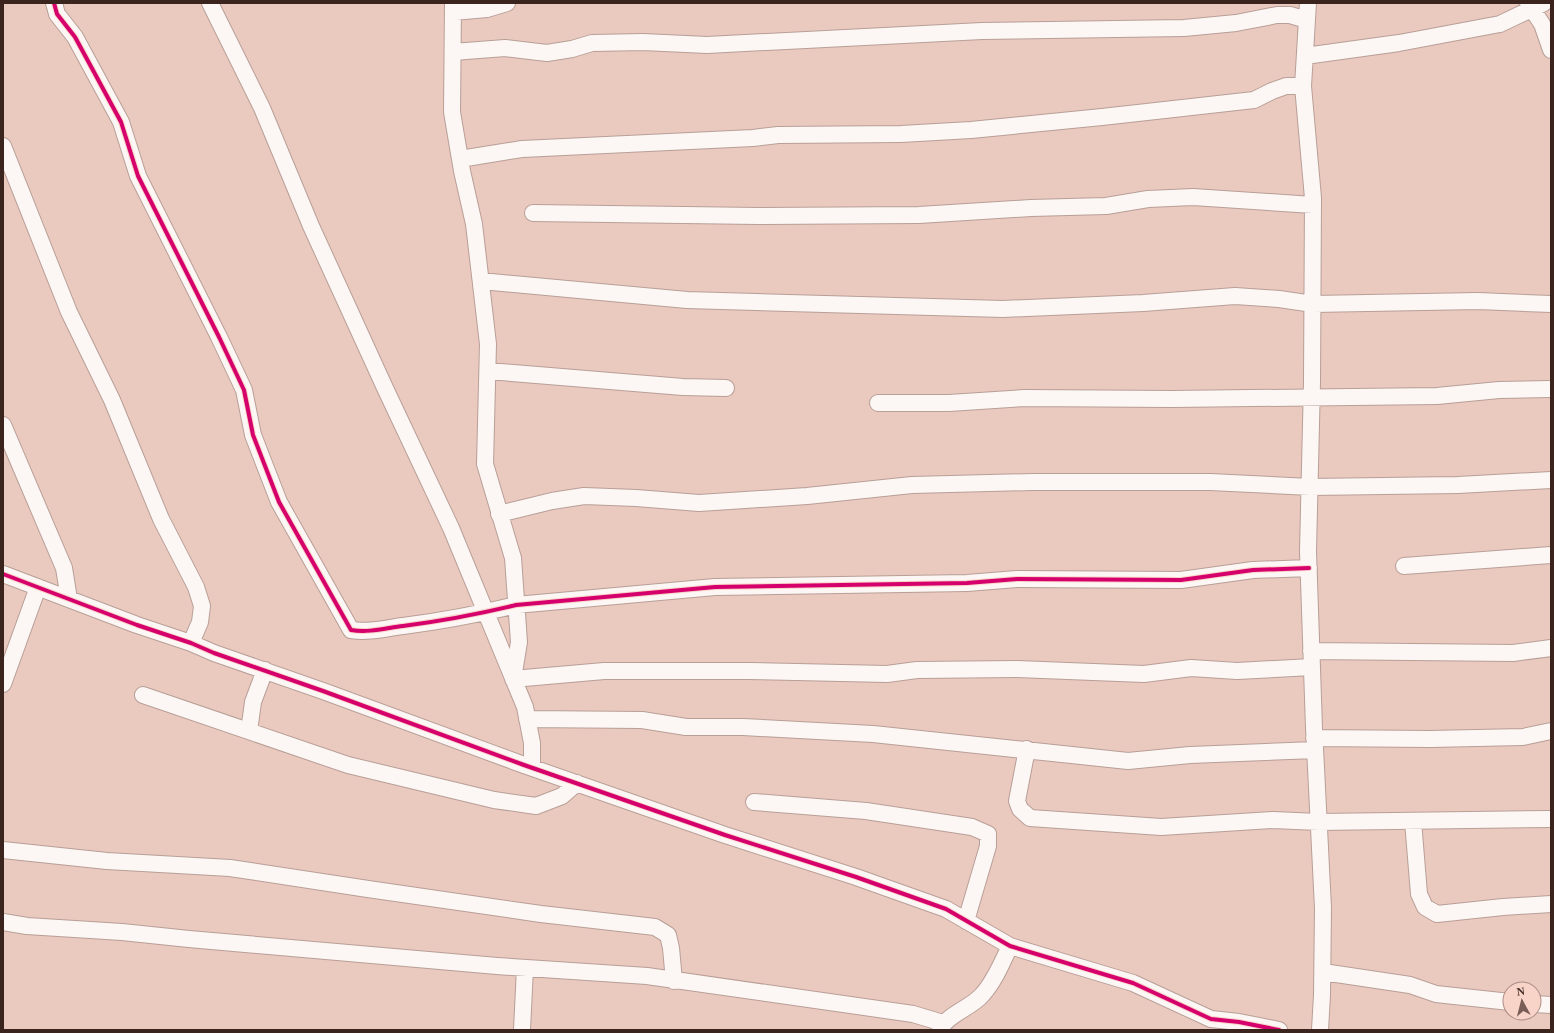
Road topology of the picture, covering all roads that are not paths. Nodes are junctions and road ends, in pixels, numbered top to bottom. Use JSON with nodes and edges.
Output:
{"nodes":[{"id":1,"x":54,"y":3,"type":"edge"},
{"id":2,"x":210,"y":3,"type":"edge"},
{"id":3,"x":507,"y":3,"type":"edge"},
{"id":4,"x":1308,"y":3,"type":"edge"},
{"id":5,"x":1535,"y":5,"type":"edge"},
{"id":6,"x":453,"y":7,"type":"edge"},
{"id":7,"x":1307,"y":20,"type":"junction"},
{"id":8,"x":1551,"y":50,"type":"edge"},
{"id":9,"x":453,"y":52,"type":"junction"},
{"id":10,"x":1305,"y":56,"type":"junction"},
{"id":11,"x":1303,"y":86,"type":"junction"},
{"id":12,"x":3,"y":146,"type":"edge"},
{"id":13,"x":460,"y":159,"type":"junction"},
{"id":14,"x":1313,"y":205,"type":"junction"},
{"id":15,"x":533,"y":212,"type":"dead end"},
{"id":16,"x":481,"y":281,"type":"junction"},
{"id":17,"x":1313,"y":304,"type":"junction"},
{"id":18,"x":1551,"y":304,"type":"edge"},
{"id":19,"x":488,"y":371,"type":"junction"},
{"id":20,"x":726,"y":388,"type":"dead end"},
{"id":21,"x":1551,"y":389,"type":"edge"},
{"id":22,"x":1312,"y":398,"type":"junction"},
{"id":23,"x":878,"y":403,"type":"dead end"},
{"id":24,"x":3,"y":425,"type":"edge"},
{"id":25,"x":1551,"y":480,"type":"edge"},
{"id":26,"x":1310,"y":487,"type":"junction"},
{"id":27,"x":499,"y":514,"type":"junction"},
{"id":28,"x":1551,"y":555,"type":"edge"},
{"id":29,"x":1404,"y":566,"type":"dead end"},
{"id":30,"x":1309,"y":568,"type":"junction"},
{"id":31,"x":3,"y":574,"type":"edge"},
{"id":32,"x":38,"y":587,"type":"junction"},
{"id":33,"x":69,"y":599,"type":"junction"},
{"id":34,"x":516,"y":605,"type":"junction"},
{"id":35,"x":486,"y":612,"type":"junction"},
{"id":36,"x":191,"y":643,"type":"junction"},
{"id":37,"x":1551,"y":648,"type":"edge"},
{"id":38,"x":1312,"y":651,"type":"junction"},
{"id":39,"x":1312,"y":667,"type":"junction"},
{"id":40,"x":266,"y":670,"type":"junction"},
{"id":41,"x":513,"y":679,"type":"junction"},
{"id":42,"x":3,"y":684,"type":"edge"},
{"id":43,"x":143,"y":695,"type":"dead end"},
{"id":44,"x":527,"y":720,"type":"junction"},
{"id":45,"x":249,"y":731,"type":"junction"},
{"id":46,"x":1551,"y":731,"type":"edge"},
{"id":47,"x":1315,"y":744,"type":"junction"},
{"id":48,"x":1027,"y":749,"type":"junction"},
{"id":49,"x":532,"y":767,"type":"junction"},
{"id":50,"x":577,"y":783,"type":"junction"},
{"id":51,"x":754,"y":802,"type":"dead end"},
{"id":52,"x":1551,"y":819,"type":"edge"},
{"id":53,"x":1413,"y":821,"type":"junction"},
{"id":54,"x":1319,"y":822,"type":"junction"},
{"id":55,"x":3,"y":850,"type":"edge"},
{"id":56,"x":1551,"y":904,"type":"edge"},
{"id":57,"x":966,"y":921,"type":"junction"},
{"id":58,"x":3,"y":922,"type":"edge"},
{"id":59,"x":1010,"y":946,"type":"junction"},
{"id":60,"x":525,"y":968,"type":"junction"},
{"id":61,"x":1323,"y":972,"type":"junction"},
{"id":62,"x":674,"y":981,"type":"junction"},
{"id":63,"x":1502,"y":1001,"type":"edge"},
{"id":64,"x":941,"y":1026,"type":"edge"},
{"id":65,"x":522,"y":1030,"type":"edge"},
{"id":66,"x":1280,"y":1030,"type":"edge"},
{"id":67,"x":1320,"y":1030,"type":"edge"}],
"edges":[{"from":1,"to":35,"type":"street"},
{"from":2,"to":35,"type":"street"},
{"from":3,"to":6,"type":"street"},
{"from":4,"to":7,"type":"street"},
{"from":5,"to":8,"type":"street"},
{"from":5,"to":10,"type":"street"},
{"from":6,"to":9,"type":"street"},
{"from":7,"to":9,"type":"street"},
{"from":7,"to":10,"type":"street"},
{"from":9,"to":13,"type":"street"},
{"from":10,"to":11,"type":"street"},
{"from":11,"to":13,"type":"street"},
{"from":11,"to":14,"type":"street"},
{"from":12,"to":36,"type":"street"},
{"from":13,"to":16,"type":"street"},
{"from":14,"to":15,"type":"street"},
{"from":14,"to":17,"type":"street"},
{"from":16,"to":17,"type":"street"},
{"from":16,"to":19,"type":"street"},
{"from":17,"to":18,"type":"street"},
{"from":17,"to":22,"type":"street"},
{"from":19,"to":20,"type":"street"},
{"from":19,"to":27,"type":"street"},
{"from":21,"to":22,"type":"street"},
{"from":22,"to":23,"type":"street"},
{"from":22,"to":26,"type":"street"},
{"from":24,"to":33,"type":"street"},
{"from":25,"to":26,"type":"street"},
{"from":26,"to":27,"type":"street"},
{"from":26,"to":30,"type":"street"},
{"from":27,"to":34,"type":"street"},
{"from":28,"to":29,"type":"street"},
{"from":30,"to":34,"type":"street"},
{"from":30,"to":38,"type":"street"},
{"from":31,"to":32,"type":"street"},
{"from":32,"to":33,"type":"street"},
{"from":32,"to":42,"type":"street"},
{"from":33,"to":36,"type":"street"},
{"from":34,"to":35,"type":"street"},
{"from":34,"to":41,"type":"street"},
{"from":35,"to":41,"type":"street"},
{"from":36,"to":40,"type":"street"},
{"from":37,"to":38,"type":"street"},
{"from":38,"to":39,"type":"street"},
{"from":39,"to":41,"type":"street"},
{"from":39,"to":47,"type":"street"},
{"from":40,"to":45,"type":"street"},
{"from":40,"to":49,"type":"street"},
{"from":41,"to":44,"type":"street"},
{"from":43,"to":45,"type":"street"},
{"from":44,"to":48,"type":"street"},
{"from":44,"to":49,"type":"street"},
{"from":45,"to":50,"type":"street"},
{"from":46,"to":47,"type":"street"},
{"from":47,"to":48,"type":"street"},
{"from":47,"to":54,"type":"street"},
{"from":48,"to":54,"type":"street"},
{"from":49,"to":50,"type":"street"},
{"from":50,"to":57,"type":"street"},
{"from":51,"to":57,"type":"street"},
{"from":52,"to":53,"type":"street"},
{"from":53,"to":54,"type":"street"},
{"from":53,"to":56,"type":"street"},
{"from":54,"to":61,"type":"street"},
{"from":55,"to":62,"type":"street"},
{"from":57,"to":59,"type":"street"},
{"from":58,"to":60,"type":"street"},
{"from":59,"to":64,"type":"street"},
{"from":59,"to":66,"type":"street"},
{"from":60,"to":62,"type":"street"},
{"from":60,"to":65,"type":"street"},
{"from":61,"to":63,"type":"street"},
{"from":61,"to":67,"type":"street"},
{"from":62,"to":64,"type":"street"}]}
